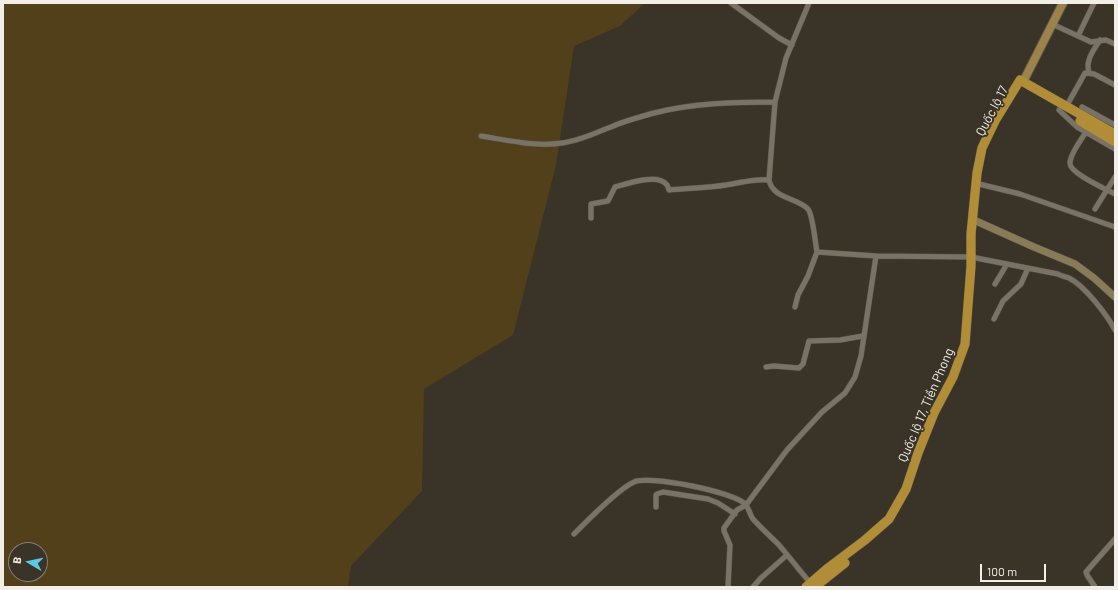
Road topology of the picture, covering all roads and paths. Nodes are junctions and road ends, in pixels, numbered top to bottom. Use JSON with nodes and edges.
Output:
{"nodes":[{"id":1,"x":732,"y":3,"type":"edge"},
{"id":2,"x":809,"y":3,"type":"edge"},
{"id":3,"x":1059,"y":3,"type":"edge"},
{"id":4,"x":1063,"y":3,"type":"edge"},
{"id":5,"x":1094,"y":3,"type":"edge"},
{"id":6,"x":1052,"y":24,"type":"junction"},
{"id":7,"x":1078,"y":36,"type":"junction"},
{"id":8,"x":1100,"y":40,"type":"junction"},
{"id":9,"x":1115,"y":44,"type":"edge"},
{"id":10,"x":792,"y":45,"type":"junction"},
{"id":11,"x":1089,"y":72,"type":"junction"},
{"id":12,"x":1020,"y":84,"type":"junction"},
{"id":13,"x":1115,"y":85,"type":"edge"},
{"id":14,"x":775,"y":102,"type":"junction"},
{"id":15,"x":1082,"y":107,"type":"dead end"},
{"id":16,"x":1063,"y":108,"type":"junction"},
{"id":17,"x":1115,"y":125,"type":"edge"},
{"id":18,"x":1086,"y":132,"type":"junction"},
{"id":19,"x":1115,"y":134,"type":"edge"},
{"id":20,"x":481,"y":136,"type":"dead end"},
{"id":21,"x":1115,"y":142,"type":"edge"},
{"id":22,"x":1115,"y":149,"type":"edge"},
{"id":23,"x":1115,"y":177,"type":"edge"},
{"id":24,"x":769,"y":180,"type":"junction"},
{"id":25,"x":979,"y":184,"type":"junction"},
{"id":26,"x":1108,"y":190,"type":"junction"},
{"id":27,"x":1115,"y":194,"type":"edge"},
{"id":28,"x":1095,"y":209,"type":"dead end"},
{"id":29,"x":591,"y":218,"type":"dead end"},
{"id":30,"x":1115,"y":227,"type":"edge"},
{"id":31,"x":974,"y":228,"type":"junction"},
{"id":32,"x":817,"y":252,"type":"junction"},
{"id":33,"x":876,"y":256,"type":"junction"},
{"id":34,"x":973,"y":257,"type":"junction"},
{"id":35,"x":1007,"y":264,"type":"junction"},
{"id":36,"x":1028,"y":268,"type":"junction"},
{"id":37,"x":996,"y":284,"type":"dead end"},
{"id":38,"x":1115,"y":297,"type":"edge"},
{"id":39,"x":795,"y":307,"type":"dead end"},
{"id":40,"x":994,"y":319,"type":"dead end"},
{"id":41,"x":1115,"y":330,"type":"edge"},
{"id":42,"x":863,"y":336,"type":"junction"},
{"id":43,"x":766,"y":367,"type":"dead end"},
{"id":44,"x":746,"y":505,"type":"junction"},
{"id":45,"x":656,"y":507,"type":"dead end"},
{"id":46,"x":735,"y":514,"type":"junction"},
{"id":47,"x":574,"y":534,"type":"dead end"},
{"id":48,"x":1115,"y":539,"type":"edge"},
{"id":49,"x":787,"y":555,"type":"junction"},
{"id":50,"x":812,"y":586,"type":"edge"},
{"id":51,"x":728,"y":587,"type":"edge"},
{"id":52,"x":753,"y":587,"type":"edge"},
{"id":53,"x":1095,"y":587,"type":"edge"}],
"edges":[{"from":1,"to":10,"type":"street"},
{"from":2,"to":10,"type":"street"},
{"from":3,"to":12,"type":"main road"},
{"from":4,"to":6,"type":"main road"},
{"from":5,"to":7,"type":"street"},
{"from":6,"to":7,"type":"street"},
{"from":6,"to":12,"type":"main road"},
{"from":7,"to":8,"type":"street"},
{"from":8,"to":9,"type":"street"},
{"from":8,"to":11,"type":"street"},
{"from":10,"to":14,"type":"street"},
{"from":11,"to":13,"type":"street"},
{"from":11,"to":16,"type":"street"},
{"from":12,"to":16,"type":"highway"},
{"from":12,"to":25,"type":"highway","name":"Quốc lộ 17"},
{"from":12,"to":31,"type":"highway"},
{"from":14,"to":20,"type":"street"},
{"from":14,"to":24,"type":"street"},
{"from":15,"to":17,"type":"street"},
{"from":16,"to":18,"type":"street"},
{"from":16,"to":19,"type":"highway"},
{"from":16,"to":21,"type":"highway"},
{"from":18,"to":22,"type":"street"},
{"from":18,"to":26,"type":"street"},
{"from":23,"to":26,"type":"street"},
{"from":24,"to":29,"type":"street"},
{"from":24,"to":32,"type":"street"},
{"from":25,"to":30,"type":"street"},
{"from":25,"to":31,"type":"highway","name":"Quốc lộ 17"},
{"from":26,"to":27,"type":"street"},
{"from":26,"to":28,"type":"street"},
{"from":31,"to":34,"type":"highway"},
{"from":31,"to":38,"type":"street"},
{"from":32,"to":33,"type":"street"},
{"from":32,"to":39,"type":"street"},
{"from":33,"to":34,"type":"street"},
{"from":33,"to":42,"type":"street"},
{"from":34,"to":35,"type":"street"},
{"from":34,"to":50,"type":"highway"},
{"from":35,"to":36,"type":"street"},
{"from":35,"to":37,"type":"street"},
{"from":36,"to":40,"type":"street"},
{"from":36,"to":41,"type":"street"},
{"from":42,"to":43,"type":"street"},
{"from":42,"to":44,"type":"street"},
{"from":44,"to":46,"type":"street"},
{"from":44,"to":47,"type":"street"},
{"from":44,"to":49,"type":"street"},
{"from":45,"to":46,"type":"street"},
{"from":46,"to":51,"type":"street"},
{"from":48,"to":53,"type":"street"},
{"from":49,"to":50,"type":"street"},
{"from":49,"to":52,"type":"street"}]}
